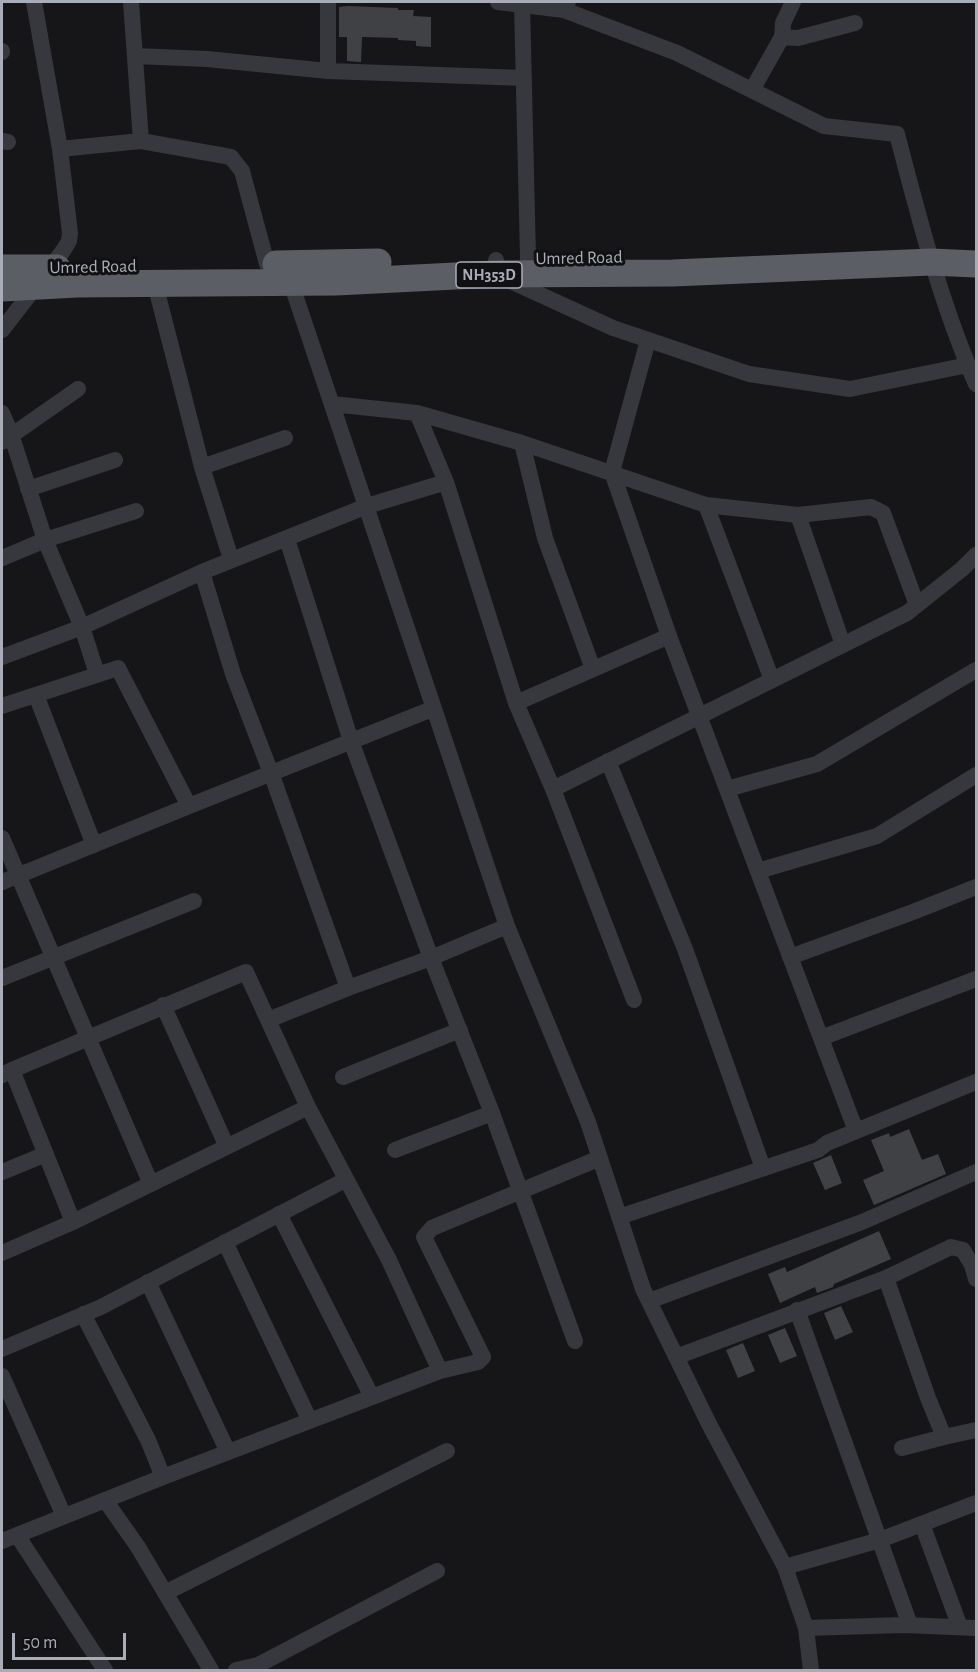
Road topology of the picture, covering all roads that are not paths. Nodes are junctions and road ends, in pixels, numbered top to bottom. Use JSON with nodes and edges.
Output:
{"nodes":[{"id":1,"x":34,"y":2,"type":"edge"},
{"id":2,"x":131,"y":2,"type":"edge"},
{"id":3,"x":328,"y":2,"type":"edge"},
{"id":4,"x":498,"y":2,"type":"edge"},
{"id":5,"x":793,"y":2,"type":"edge"},
{"id":6,"x":520,"y":3,"type":"edge"},
{"id":7,"x":566,"y":6,"type":"edge"},
{"id":8,"x":855,"y":23,"type":"dead end"},
{"id":9,"x":782,"y":37,"type":"junction"},
{"id":10,"x":135,"y":56,"type":"junction"},
{"id":11,"x":328,"y":71,"type":"junction"},
{"id":12,"x":524,"y":78,"type":"junction"},
{"id":13,"x":752,"y":90,"type":"junction"},
{"id":14,"x":141,"y":141,"type":"junction"},
{"id":15,"x":60,"y":149,"type":"junction"},
{"id":16,"x":976,"y":249,"type":"edge"},
{"id":17,"x":930,"y":257,"type":"junction"},
{"id":18,"x":267,"y":264,"type":"junction"},
{"id":19,"x":976,"y":264,"type":"edge"},
{"id":20,"x":528,"y":266,"type":"junction"},
{"id":21,"x":495,"y":267,"type":"junction"},
{"id":22,"x":2,"y":268,"type":"edge"},
{"id":23,"x":44,"y":277,"type":"junction"},
{"id":24,"x":291,"y":283,"type":"junction"},
{"id":25,"x":155,"y":284,"type":"junction"},
{"id":26,"x":2,"y":288,"type":"edge"},
{"id":27,"x":2,"y":330,"type":"edge"},
{"id":28,"x":648,"y":340,"type":"junction"},
{"id":29,"x":968,"y":365,"type":"junction"},
{"id":30,"x":976,"y":384,"type":"edge"},
{"id":31,"x":78,"y":389,"type":"dead end"},
{"id":32,"x":333,"y":404,"type":"junction"},
{"id":33,"x":2,"y":413,"type":"edge"},
{"id":34,"x":417,"y":413,"type":"junction"},
{"id":35,"x":6,"y":438,"type":"edge"},
{"id":36,"x":285,"y":438,"type":"dead end"},
{"id":37,"x":522,"y":443,"type":"junction"},
{"id":38,"x":115,"y":460,"type":"dead end"},
{"id":39,"x":202,"y":467,"type":"junction"},
{"id":40,"x":612,"y":472,"type":"junction"},
{"id":41,"x":446,"y":482,"type":"junction"},
{"id":42,"x":28,"y":489,"type":"junction"},
{"id":43,"x":706,"y":505,"type":"junction"},
{"id":44,"x":367,"y":506,"type":"junction"},
{"id":45,"x":136,"y":511,"type":"dead end"},
{"id":46,"x":798,"y":515,"type":"junction"},
{"id":47,"x":287,"y":539,"type":"junction"},
{"id":48,"x":45,"y":540,"type":"junction"},
{"id":49,"x":976,"y":555,"type":"edge"},
{"id":50,"x":2,"y":558,"type":"edge"},
{"id":51,"x":231,"y":559,"type":"junction"},
{"id":52,"x":202,"y":572,"type":"junction"},
{"id":53,"x":917,"y":605,"type":"junction"},
{"id":54,"x":82,"y":627,"type":"junction"},
{"id":55,"x":669,"y":636,"type":"junction"},
{"id":56,"x":843,"y":645,"type":"junction"},
{"id":57,"x":2,"y":657,"type":"edge"},
{"id":58,"x":593,"y":669,"type":"junction"},
{"id":59,"x":976,"y":670,"type":"edge"},
{"id":60,"x":98,"y":674,"type":"junction"},
{"id":61,"x":772,"y":680,"type":"junction"},
{"id":62,"x":36,"y":695,"type":"junction"},
{"id":63,"x":516,"y":703,"type":"junction"},
{"id":64,"x":2,"y":706,"type":"edge"},
{"id":65,"x":432,"y":709,"type":"junction"},
{"id":66,"x":699,"y":716,"type":"junction"},
{"id":67,"x":351,"y":741,"type":"junction"},
{"id":68,"x":608,"y":761,"type":"junction"},
{"id":69,"x":272,"y":773,"type":"junction"},
{"id":70,"x":976,"y":775,"type":"edge"},
{"id":71,"x":553,"y":789,"type":"junction"},
{"id":72,"x":727,"y":789,"type":"junction"},
{"id":73,"x":189,"y":806,"type":"junction"},
{"id":74,"x":2,"y":838,"type":"edge"},
{"id":75,"x":94,"y":845,"type":"junction"},
{"id":76,"x":758,"y":871,"type":"junction"},
{"id":77,"x":9,"y":878,"type":"edge"},
{"id":78,"x":976,"y":887,"type":"edge"},
{"id":79,"x":194,"y":901,"type":"dead end"},
{"id":80,"x":507,"y":926,"type":"junction"},
{"id":81,"x":53,"y":956,"type":"junction"},
{"id":82,"x":790,"y":957,"type":"junction"},
{"id":83,"x":431,"y":958,"type":"junction"},
{"id":84,"x":2,"y":978,"type":"edge"},
{"id":85,"x":976,"y":979,"type":"edge"},
{"id":86,"x":348,"y":988,"type":"junction"},
{"id":87,"x":634,"y":1000,"type":"dead end"},
{"id":88,"x":163,"y":1005,"type":"junction"},
{"id":89,"x":268,"y":1020,"type":"junction"},
{"id":90,"x":460,"y":1030,"type":"junction"},
{"id":91,"x":88,"y":1038,"type":"junction"},
{"id":92,"x":821,"y":1038,"type":"junction"},
{"id":93,"x":7,"y":1072,"type":"edge"},
{"id":94,"x":343,"y":1077,"type":"dead end"},
{"id":95,"x":976,"y":1082,"type":"edge"},
{"id":96,"x":308,"y":1107,"type":"junction"},
{"id":97,"x":492,"y":1113,"type":"junction"},
{"id":98,"x":856,"y":1131,"type":"junction"},
{"id":99,"x":227,"y":1147,"type":"junction"},
{"id":100,"x":394,"y":1150,"type":"dead end"},
{"id":101,"x":46,"y":1154,"type":"junction"},
{"id":102,"x":600,"y":1158,"type":"junction"},
{"id":103,"x":763,"y":1168,"type":"junction"},
{"id":104,"x":2,"y":1172,"type":"edge"},
{"id":105,"x":976,"y":1172,"type":"edge"},
{"id":106,"x":345,"y":1180,"type":"junction"},
{"id":107,"x":151,"y":1184,"type":"junction"},
{"id":108,"x":519,"y":1190,"type":"junction"},
{"id":109,"x":279,"y":1214,"type":"junction"},
{"id":110,"x":619,"y":1216,"type":"junction"},
{"id":111,"x":73,"y":1222,"type":"junction"},
{"id":112,"x":225,"y":1242,"type":"junction"},
{"id":113,"x":2,"y":1253,"type":"edge"},
{"id":114,"x":886,"y":1278,"type":"junction"},
{"id":115,"x":976,"y":1279,"type":"edge"},
{"id":116,"x":148,"y":1282,"type":"junction"},
{"id":117,"x":649,"y":1301,"type":"junction"},
{"id":118,"x":797,"y":1310,"type":"junction"},
{"id":119,"x":83,"y":1314,"type":"junction"},
{"id":120,"x":575,"y":1341,"type":"dead end"},
{"id":121,"x":2,"y":1349,"type":"edge"},
{"id":122,"x":676,"y":1357,"type":"junction"},
{"id":123,"x":440,"y":1371,"type":"junction"},
{"id":124,"x":2,"y":1376,"type":"edge"},
{"id":125,"x":372,"y":1397,"type":"junction"},
{"id":126,"x":310,"y":1421,"type":"junction"},
{"id":127,"x":976,"y":1430,"type":"edge"},
{"id":128,"x":944,"y":1437,"type":"junction"},
{"id":129,"x":902,"y":1448,"type":"dead end"},
{"id":130,"x":447,"y":1451,"type":"dead end"},
{"id":131,"x":228,"y":1452,"type":"junction"},
{"id":132,"x":163,"y":1477,"type":"junction"},
{"id":133,"x":105,"y":1500,"type":"junction"},
{"id":134,"x":976,"y":1503,"type":"edge"},
{"id":135,"x":64,"y":1516,"type":"junction"},
{"id":136,"x":922,"y":1524,"type":"junction"},
{"id":137,"x":9,"y":1538,"type":"edge"},
{"id":138,"x":880,"y":1540,"type":"junction"},
{"id":139,"x":785,"y":1567,"type":"junction"},
{"id":140,"x":438,"y":1571,"type":"dead end"},
{"id":141,"x":165,"y":1593,"type":"junction"},
{"id":142,"x":910,"y":1625,"type":"junction"},
{"id":143,"x":968,"y":1627,"type":"edge"},
{"id":144,"x":806,"y":1628,"type":"junction"},
{"id":145,"x":105,"y":1671,"type":"edge"},
{"id":146,"x":211,"y":1671,"type":"edge"},
{"id":147,"x":236,"y":1671,"type":"edge"},
{"id":148,"x":811,"y":1671,"type":"edge"}],
"edges":[{"from":1,"to":15,"type":"street"},
{"from":2,"to":10,"type":"street"},
{"from":3,"to":11,"type":"street"},
{"from":4,"to":6,"type":"street"},
{"from":5,"to":9,"type":"street"},
{"from":6,"to":7,"type":"street"},
{"from":6,"to":12,"type":"street"},
{"from":7,"to":13,"type":"street"},
{"from":8,"to":9,"type":"street"},
{"from":9,"to":13,"type":"street"},
{"from":10,"to":11,"type":"street"},
{"from":10,"to":14,"type":"street"},
{"from":11,"to":12,"type":"street"},
{"from":12,"to":20,"type":"street"},
{"from":13,"to":17,"type":"street"},
{"from":14,"to":15,"type":"street"},
{"from":14,"to":18,"type":"street"},
{"from":15,"to":23,"type":"street"},
{"from":16,"to":17,"type":"highway","number":"NH353D"},
{"from":17,"to":19,"type":"highway","number":"NH353D"},
{"from":17,"to":20,"type":"highway","number":"NH353D"},
{"from":17,"to":29,"type":"street"},
{"from":18,"to":21,"type":"highway","name":"Umred Road","number":"NH353D"},
{"from":18,"to":23,"type":"highway","name":"Umred Road","number":"NH353D"},
{"from":20,"to":21,"type":"highway","number":"NH353D"},
{"from":21,"to":24,"type":"highway","number":"NH353D"},
{"from":21,"to":28,"type":"street"},
{"from":22,"to":23,"type":"highway","name":"Umred Road","number":"NH353D"},
{"from":23,"to":25,"type":"highway","number":"NH353D"},
{"from":23,"to":26,"type":"highway","number":"NH353D"},
{"from":23,"to":27,"type":"street"},
{"from":24,"to":25,"type":"highway","number":"NH353D"},
{"from":24,"to":32,"type":"street"},
{"from":25,"to":39,"type":"street"},
{"from":28,"to":29,"type":"street"},
{"from":28,"to":40,"type":"street"},
{"from":29,"to":30,"type":"street"},
{"from":31,"to":35,"type":"street"},
{"from":32,"to":34,"type":"street"},
{"from":32,"to":44,"type":"street"},
{"from":33,"to":35,"type":"street"},
{"from":34,"to":37,"type":"street"},
{"from":34,"to":41,"type":"street"},
{"from":35,"to":42,"type":"street"},
{"from":36,"to":39,"type":"street"},
{"from":37,"to":40,"type":"street"},
{"from":37,"to":58,"type":"street"},
{"from":38,"to":42,"type":"street"},
{"from":39,"to":51,"type":"street"},
{"from":40,"to":43,"type":"street"},
{"from":40,"to":55,"type":"street"},
{"from":41,"to":44,"type":"street"},
{"from":41,"to":63,"type":"street"},
{"from":42,"to":48,"type":"street"},
{"from":43,"to":46,"type":"street"},
{"from":43,"to":61,"type":"street"},
{"from":44,"to":47,"type":"street"},
{"from":44,"to":65,"type":"street"},
{"from":45,"to":48,"type":"street"},
{"from":46,"to":53,"type":"street"},
{"from":46,"to":56,"type":"street"},
{"from":47,"to":51,"type":"street"},
{"from":47,"to":67,"type":"street"},
{"from":48,"to":50,"type":"street"},
{"from":48,"to":54,"type":"street"},
{"from":49,"to":53,"type":"street"},
{"from":51,"to":52,"type":"street"},
{"from":52,"to":54,"type":"street"},
{"from":52,"to":69,"type":"street"},
{"from":53,"to":56,"type":"street"},
{"from":54,"to":57,"type":"street"},
{"from":54,"to":60,"type":"street"},
{"from":55,"to":58,"type":"street"},
{"from":55,"to":66,"type":"street"},
{"from":56,"to":61,"type":"street"},
{"from":58,"to":63,"type":"street"},
{"from":59,"to":72,"type":"street"},
{"from":60,"to":62,"type":"street"},
{"from":60,"to":73,"type":"street"},
{"from":61,"to":66,"type":"street"},
{"from":62,"to":64,"type":"street"},
{"from":62,"to":75,"type":"street"},
{"from":63,"to":71,"type":"street"},
{"from":65,"to":67,"type":"street"},
{"from":65,"to":80,"type":"street"},
{"from":66,"to":68,"type":"street"},
{"from":66,"to":72,"type":"street"},
{"from":67,"to":69,"type":"street"},
{"from":67,"to":83,"type":"street"},
{"from":68,"to":71,"type":"street"},
{"from":68,"to":103,"type":"street"},
{"from":69,"to":73,"type":"street"},
{"from":69,"to":86,"type":"street"},
{"from":70,"to":76,"type":"street"},
{"from":71,"to":87,"type":"street"},
{"from":72,"to":76,"type":"street"},
{"from":73,"to":75,"type":"street"},
{"from":74,"to":77,"type":"street"},
{"from":75,"to":77,"type":"street"},
{"from":76,"to":82,"type":"street"},
{"from":77,"to":81,"type":"street"},
{"from":78,"to":82,"type":"street"},
{"from":79,"to":81,"type":"street"},
{"from":80,"to":83,"type":"street"},
{"from":80,"to":102,"type":"street"},
{"from":81,"to":84,"type":"street"},
{"from":81,"to":91,"type":"street"},
{"from":82,"to":92,"type":"street"},
{"from":83,"to":86,"type":"street"},
{"from":83,"to":90,"type":"street"},
{"from":85,"to":92,"type":"street"},
{"from":86,"to":89,"type":"street"},
{"from":88,"to":89,"type":"street"},
{"from":88,"to":91,"type":"street"},
{"from":88,"to":99,"type":"street"},
{"from":89,"to":96,"type":"street"},
{"from":90,"to":94,"type":"street"},
{"from":90,"to":97,"type":"street"},
{"from":91,"to":93,"type":"street"},
{"from":91,"to":107,"type":"street"},
{"from":92,"to":98,"type":"street"},
{"from":93,"to":101,"type":"street"},
{"from":95,"to":98,"type":"street"},
{"from":96,"to":99,"type":"street"},
{"from":96,"to":106,"type":"street"},
{"from":97,"to":100,"type":"street"},
{"from":97,"to":108,"type":"street"},
{"from":98,"to":103,"type":"street"},
{"from":99,"to":107,"type":"street"},
{"from":101,"to":104,"type":"street"},
{"from":101,"to":111,"type":"street"},
{"from":102,"to":108,"type":"street"},
{"from":102,"to":110,"type":"street"},
{"from":103,"to":110,"type":"street"},
{"from":105,"to":117,"type":"street"},
{"from":106,"to":109,"type":"street"},
{"from":106,"to":123,"type":"street"},
{"from":107,"to":111,"type":"street"},
{"from":108,"to":120,"type":"street"},
{"from":108,"to":123,"type":"street"},
{"from":109,"to":112,"type":"street"},
{"from":109,"to":125,"type":"street"},
{"from":110,"to":117,"type":"street"},
{"from":111,"to":113,"type":"street"},
{"from":112,"to":116,"type":"street"},
{"from":112,"to":126,"type":"street"},
{"from":114,"to":115,"type":"street"},
{"from":114,"to":118,"type":"street"},
{"from":114,"to":128,"type":"street"},
{"from":116,"to":119,"type":"street"},
{"from":116,"to":131,"type":"street"},
{"from":117,"to":122,"type":"street"},
{"from":118,"to":122,"type":"street"},
{"from":118,"to":138,"type":"street"},
{"from":119,"to":121,"type":"street"},
{"from":119,"to":132,"type":"street"},
{"from":122,"to":139,"type":"street"},
{"from":123,"to":125,"type":"street"},
{"from":124,"to":135,"type":"street"},
{"from":125,"to":126,"type":"street"},
{"from":126,"to":131,"type":"street"},
{"from":127,"to":128,"type":"street"},
{"from":128,"to":129,"type":"street"},
{"from":130,"to":141,"type":"street"},
{"from":131,"to":132,"type":"street"},
{"from":132,"to":133,"type":"street"},
{"from":133,"to":135,"type":"street"},
{"from":133,"to":141,"type":"street"},
{"from":134,"to":136,"type":"street"},
{"from":135,"to":137,"type":"street"},
{"from":136,"to":138,"type":"street"},
{"from":136,"to":143,"type":"street"},
{"from":137,"to":145,"type":"street"},
{"from":138,"to":139,"type":"street"},
{"from":138,"to":142,"type":"street"},
{"from":139,"to":144,"type":"street"},
{"from":140,"to":147,"type":"street"},
{"from":141,"to":146,"type":"street"},
{"from":142,"to":143,"type":"street"},
{"from":142,"to":144,"type":"street"},
{"from":144,"to":148,"type":"street"}]}
